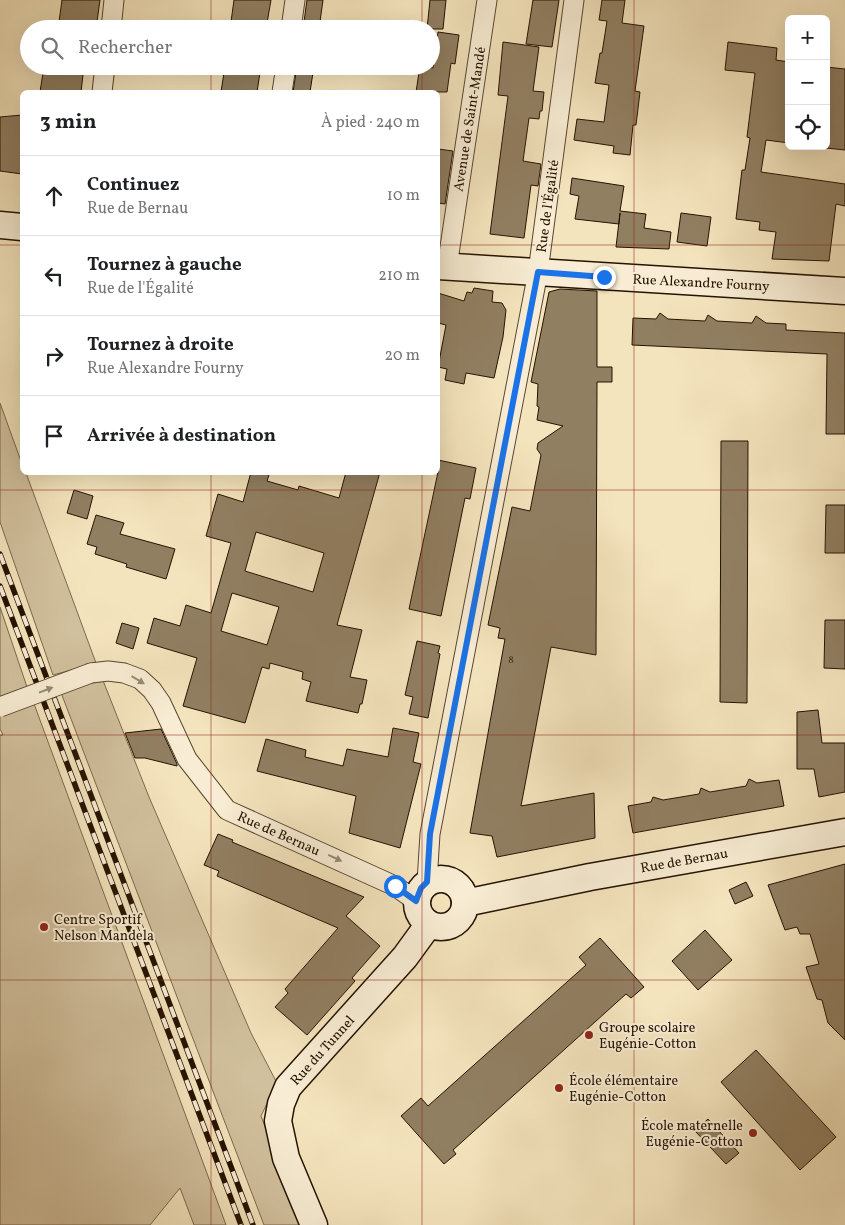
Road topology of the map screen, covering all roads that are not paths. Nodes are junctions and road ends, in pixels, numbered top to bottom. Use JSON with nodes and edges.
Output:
{"nodes":[{"id":1,"x":114,"y":0,"type":"edge"},
{"id":2,"x":295,"y":0,"type":"edge"},
{"id":3,"x":487,"y":0,"type":"edge"},
{"id":4,"x":574,"y":0,"type":"edge"},
{"id":5,"x":111,"y":20,"type":"edge"},
{"id":6,"x":292,"y":20,"type":"edge"},
{"id":7,"x":104,"y":75,"type":"edge"},
{"id":8,"x":285,"y":75,"type":"edge"},
{"id":9,"x":102,"y":90,"type":"edge"},
{"id":10,"x":282,"y":90,"type":"edge"},
{"id":11,"x":0,"y":225,"type":"edge"},
{"id":12,"x":20,"y":226,"type":"edge"},
{"id":13,"x":442,"y":266,"type":"edge"},
{"id":14,"x":538,"y":272,"type":"junction"},
{"id":15,"x":845,"y":291,"type":"edge"},
{"id":16,"x":0,"y":707,"type":"edge"},
{"id":17,"x":845,"y":832,"type":"edge"},
{"id":18,"x":422,"y":892,"type":"junction"},
{"id":19,"x":466,"y":903,"type":"junction"},
{"id":20,"x":429,"y":924,"type":"junction"},
{"id":21,"x":314,"y":1225,"type":"edge"}],
"edges":[{"from":1,"to":5,"type":"street"},
{"from":2,"to":6,"type":"street"},
{"from":3,"to":13,"type":"street","name":"Avenue de Saint-Mandé"},
{"from":4,"to":14,"type":"street","name":"Rue de l'Égalité"},
{"from":7,"to":9,"type":"street"},
{"from":8,"to":10,"type":"street"},
{"from":11,"to":12,"type":"street"},
{"from":13,"to":14,"type":"street","name":"Rue Alexandre Fourny"},
{"from":14,"to":15,"type":"street","name":"Rue Alexandre Fourny"},
{"from":14,"to":18,"type":"street","name":"Rue de l'Égalité"},
{"from":16,"to":18,"type":"street","name":"Rue de Bernau","one_way":true,"bridge":true},
{"from":17,"to":19,"type":"street","name":"Rue de Bernau"},
{"from":18,"to":19,"type":"street"},
{"from":18,"to":20,"type":"street"},
{"from":19,"to":20,"type":"street"},
{"from":20,"to":21,"type":"street","name":"Rue du Tunnel"}]}
